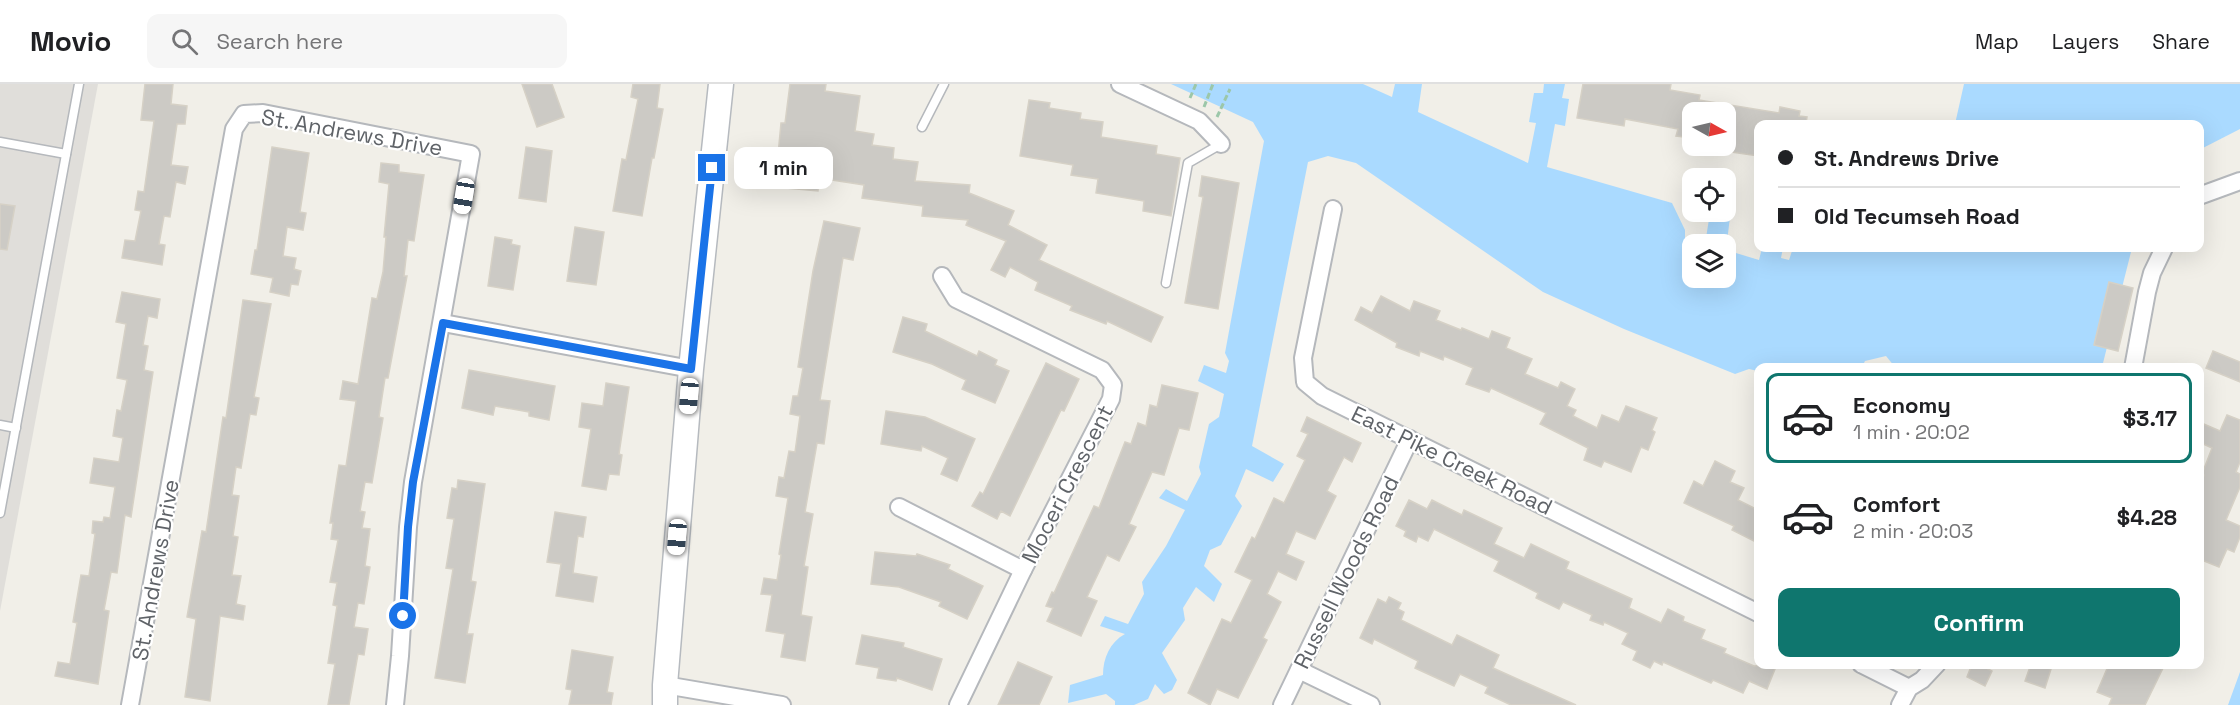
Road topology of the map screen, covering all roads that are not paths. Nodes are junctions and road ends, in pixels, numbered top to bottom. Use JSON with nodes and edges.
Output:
{"nodes":[{"id":1,"x":79,"y":84,"type":"edge"},
{"id":2,"x":721,"y":84,"type":"edge"},
{"id":3,"x":944,"y":84,"type":"edge"},
{"id":4,"x":1120,"y":84,"type":"edge"},
{"id":5,"x":922,"y":127,"type":"dead end"},
{"id":6,"x":0,"y":142,"type":"edge"},
{"id":7,"x":1221,"y":144,"type":"joint"},
{"id":8,"x":66,"y":154,"type":"junction"},
{"id":9,"x":2240,"y":181,"type":"edge"},
{"id":10,"x":2204,"y":194,"type":"edge"},
{"id":11,"x":1333,"y":209,"type":"dead end"},
{"id":12,"x":2162,"y":252,"type":"edge"},
{"id":13,"x":942,"y":276,"type":"dead end"},
{"id":14,"x":1166,"y":283,"type":"dead end"},
{"id":15,"x":443,"y":323,"type":"junction"},
{"id":16,"x":2134,"y":363,"type":"edge"},
{"id":17,"x":691,"y":369,"type":"junction"},
{"id":18,"x":0,"y":425,"type":"edge"},
{"id":19,"x":16,"y":428,"type":"junction"},
{"id":20,"x":1410,"y":439,"type":"junction"},
{"id":21,"x":899,"y":507,"type":"dead end"},
{"id":22,"x":0,"y":513,"type":"edge"},
{"id":23,"x":1023,"y":570,"type":"junction"},
{"id":24,"x":1754,"y":611,"type":"edge"},
{"id":25,"x":1871,"y":669,"type":"edge"},
{"id":26,"x":1932,"y":669,"type":"edge"},
{"id":27,"x":1299,"y":670,"type":"junction"},
{"id":28,"x":1909,"y":688,"type":"junction"},
{"id":29,"x":665,"y":695,"type":"edge"},
{"id":30,"x":130,"y":705,"type":"edge"},
{"id":31,"x":395,"y":705,"type":"edge"},
{"id":32,"x":782,"y":705,"type":"edge"},
{"id":33,"x":958,"y":705,"type":"edge"},
{"id":34,"x":1282,"y":705,"type":"edge"},
{"id":35,"x":1371,"y":705,"type":"edge"},
{"id":36,"x":1900,"y":705,"type":"edge"}],
"edges":[{"from":1,"to":8,"type":"lane"},
{"from":2,"to":17,"type":"main road"},
{"from":3,"to":5,"type":"lane"},
{"from":4,"to":7,"type":"street"},
{"from":6,"to":8,"type":"lane"},
{"from":7,"to":14,"type":"lane"},
{"from":8,"to":19,"type":"lane"},
{"from":9,"to":10,"type":"street"},
{"from":11,"to":20,"type":"street","name":"East Pike Creek Road"},
{"from":12,"to":16,"type":"street"},
{"from":13,"to":23,"type":"street","name":"Moceri Crescent"},
{"from":15,"to":17,"type":"street"},
{"from":15,"to":30,"type":"street","name":"St. Andrews Drive"},
{"from":15,"to":31,"type":"street","name":"St. Andrews Drive"},
{"from":17,"to":29,"type":"main road"},
{"from":18,"to":19,"type":"lane"},
{"from":19,"to":22,"type":"lane"},
{"from":20,"to":24,"type":"street","name":"East Pike Creek Road"},
{"from":20,"to":27,"type":"street","name":"Russell Woods Road"},
{"from":21,"to":23,"type":"street"},
{"from":23,"to":33,"type":"street","name":"Moceri Crescent"},
{"from":25,"to":28,"type":"street"},
{"from":26,"to":28,"type":"street"},
{"from":27,"to":34,"type":"street","name":"Russell Woods Road"},
{"from":27,"to":35,"type":"street"},
{"from":28,"to":36,"type":"street"},
{"from":29,"to":32,"type":"street"}]}
